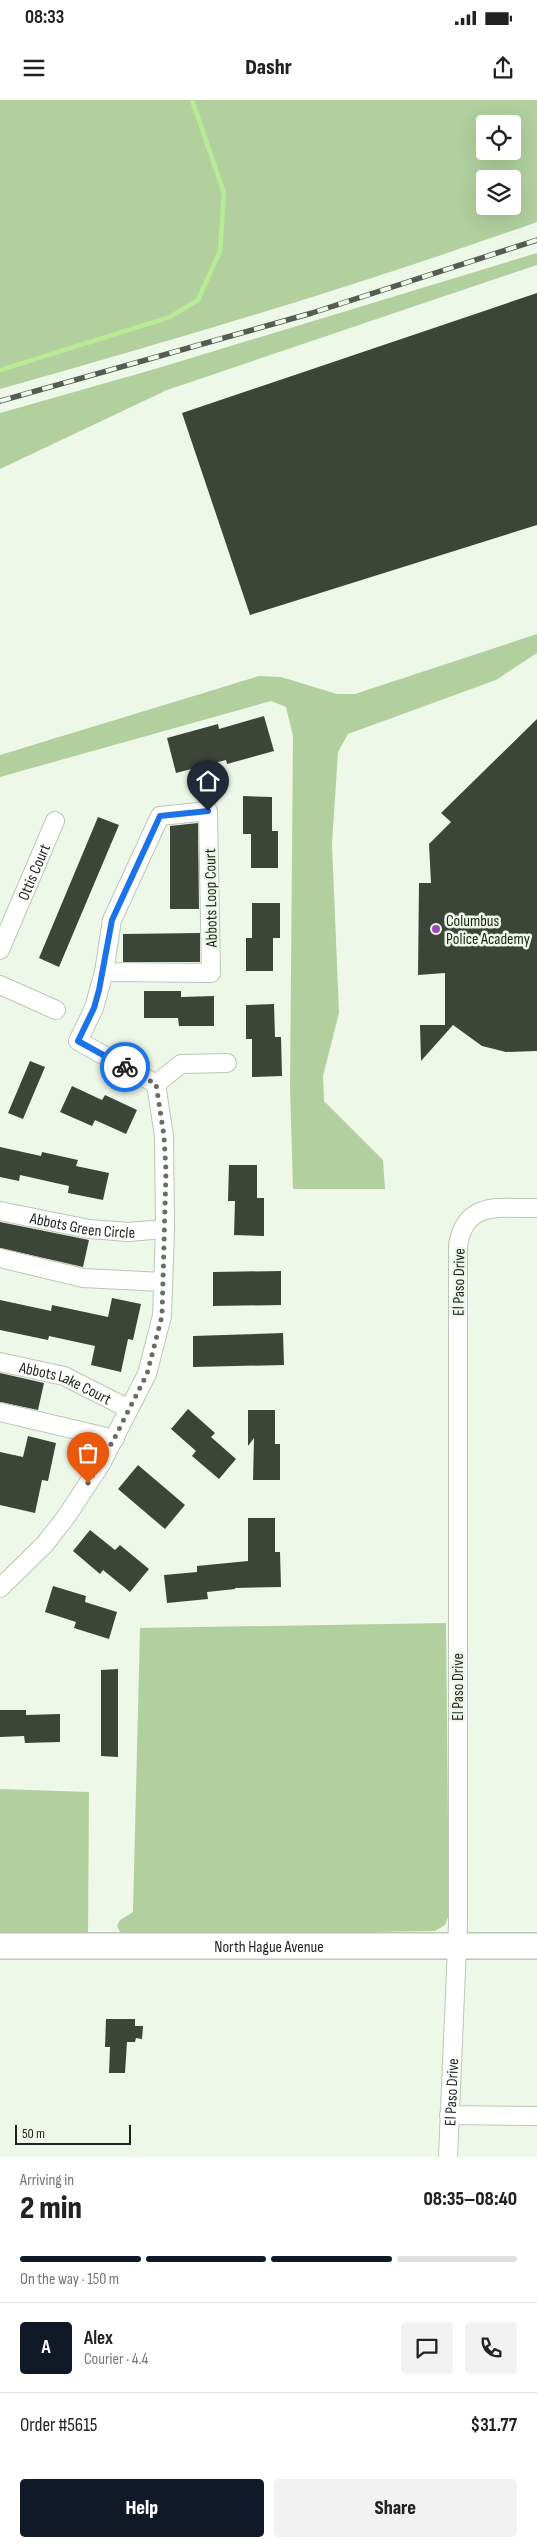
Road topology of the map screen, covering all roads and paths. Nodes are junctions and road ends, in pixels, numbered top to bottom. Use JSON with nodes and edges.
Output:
{"nodes":[{"id":1,"x":55,"y":821,"type":"dead end"},
{"id":2,"x":0,"y":950,"type":"edge"},
{"id":3,"x":104,"y":972,"type":"junction"},
{"id":4,"x":0,"y":985,"type":"edge"},
{"id":5,"x":56,"y":1010,"type":"dead end"},
{"id":6,"x":227,"y":1063,"type":"dead end"},
{"id":7,"x":156,"y":1084,"type":"junction"},
{"id":8,"x":537,"y":1208,"type":"edge"},
{"id":9,"x":0,"y":1211,"type":"edge"},
{"id":10,"x":165,"y":1229,"type":"junction"},
{"id":11,"x":0,"y":1258,"type":"edge"},
{"id":12,"x":163,"y":1282,"type":"junction"},
{"id":13,"x":0,"y":1362,"type":"edge"},
{"id":14,"x":129,"y":1409,"type":"junction"},
{"id":15,"x":0,"y":1412,"type":"edge"},
{"id":16,"x":114,"y":1439,"type":"junction"},
{"id":17,"x":0,"y":1588,"type":"edge"},
{"id":18,"x":0,"y":1946,"type":"edge"},
{"id":19,"x":455,"y":1946,"type":"junction"},
{"id":20,"x":537,"y":1946,"type":"edge"},
{"id":21,"x":449,"y":2115,"type":"junction"},
{"id":22,"x":537,"y":2116,"type":"edge"},
{"id":23,"x":448,"y":2157,"type":"edge"}],
"edges":[{"from":1,"to":2,"type":"street","name":"Ottis Court"},
{"from":3,"to":3,"type":"street","name":"Abbots Loop Court"},
{"from":3,"to":7,"type":"street","name":"Abbots Loop Court"},
{"from":4,"to":5,"type":"street"},
{"from":6,"to":7,"type":"street"},
{"from":7,"to":10,"type":"street"},
{"from":8,"to":19,"type":"street","name":"El Paso Drive"},
{"from":9,"to":10,"type":"street","name":"Abbots Green Circle"},
{"from":10,"to":12,"type":"street"},
{"from":11,"to":12,"type":"street"},
{"from":12,"to":14,"type":"street"},
{"from":13,"to":14,"type":"street","name":"Abbots Lake Court"},
{"from":14,"to":16,"type":"street"},
{"from":15,"to":16,"type":"street"},
{"from":16,"to":17,"type":"street"},
{"from":18,"to":19,"type":"main road","name":"North Hague Avenue"},
{"from":19,"to":20,"type":"main road","name":"North Hague Avenue"},
{"from":19,"to":21,"type":"street","name":"El Paso Drive"},
{"from":21,"to":22,"type":"street"},
{"from":21,"to":23,"type":"street","name":"El Paso Drive"}]}
